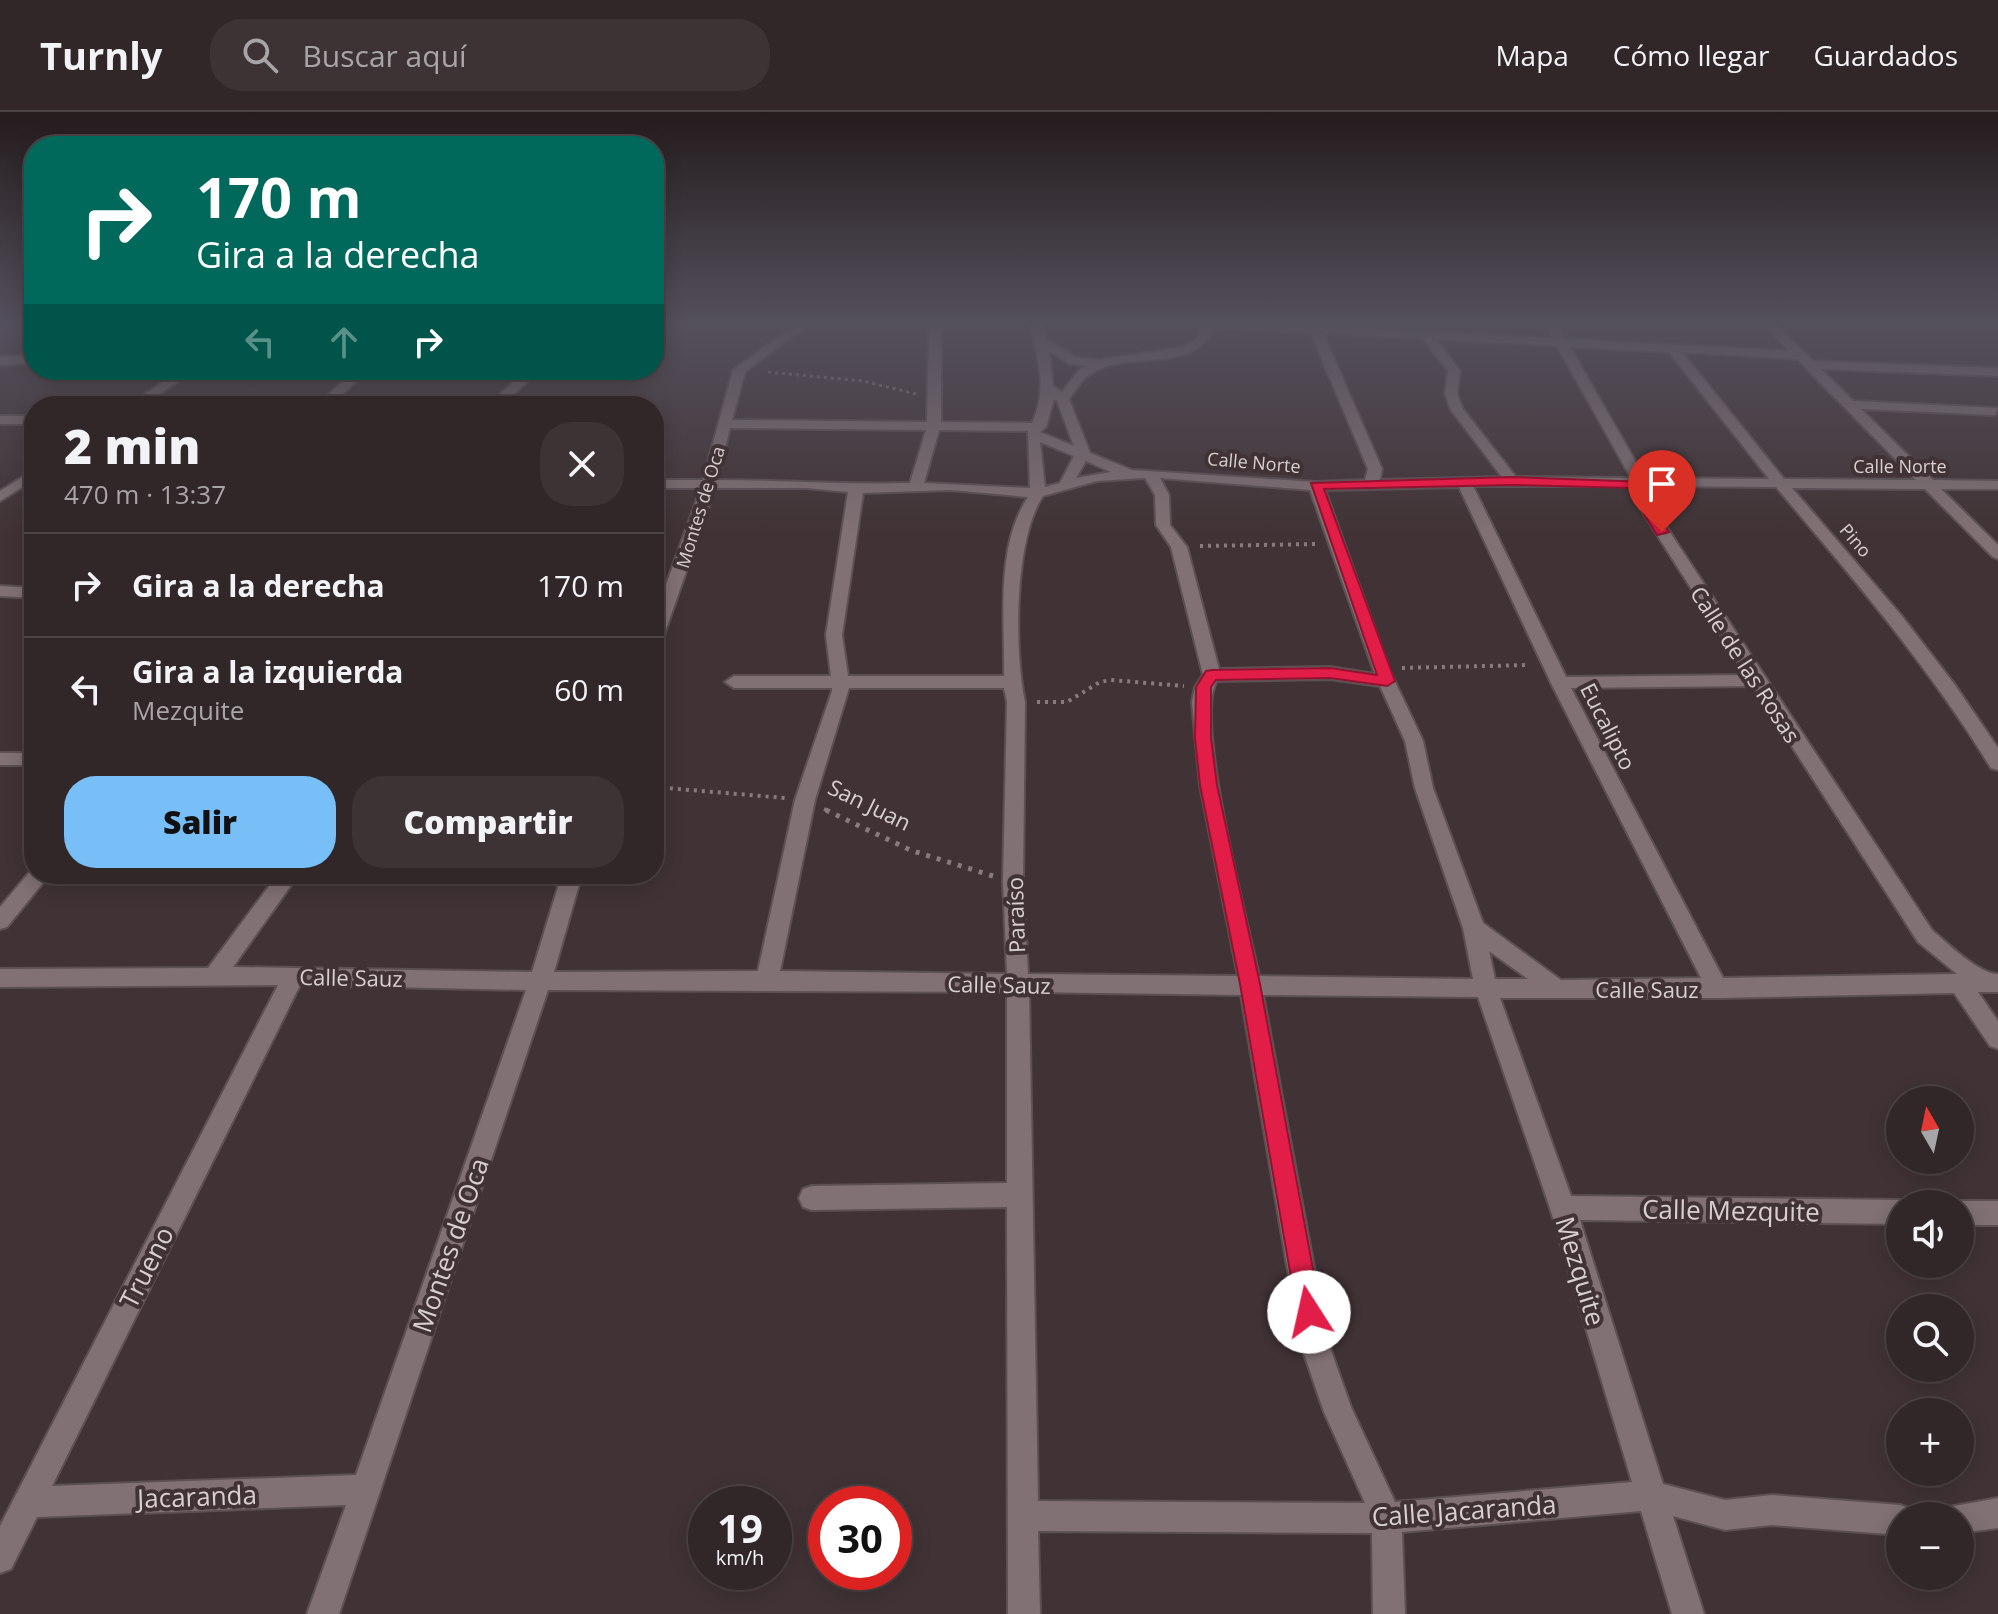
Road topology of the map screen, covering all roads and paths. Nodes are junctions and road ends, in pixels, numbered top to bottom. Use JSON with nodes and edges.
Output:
{"nodes":[{"id":1,"x":733,"y":394,"type":"edge"},
{"id":2,"x":911,"y":394,"type":"edge"},
{"id":3,"x":933,"y":394,"type":"edge"},
{"id":4,"x":1047,"y":394,"type":"edge"},
{"id":5,"x":1056,"y":394,"type":"edge"},
{"id":6,"x":1067,"y":394,"type":"edge"},
{"id":7,"x":1352,"y":394,"type":"edge"},
{"id":8,"x":1451,"y":394,"type":"edge"},
{"id":9,"x":1589,"y":394,"type":"edge"},
{"id":10,"x":1709,"y":394,"type":"edge"},
{"id":11,"x":1837,"y":394,"type":"edge"},
{"id":12,"x":1063,"y":399,"type":"junction"},
{"id":13,"x":933,"y":400,"type":"junction"},
{"id":14,"x":1848,"y":405,"type":"junction"},
{"id":15,"x":1995,"y":411,"type":"dead end"},
{"id":16,"x":0,"y":420,"type":"edge"},
{"id":17,"x":24,"y":420,"type":"edge"},
{"id":18,"x":725,"y":424,"type":"junction"},
{"id":19,"x":934,"y":425,"type":"junction"},
{"id":20,"x":1036,"y":431,"type":"junction"},
{"id":21,"x":1083,"y":453,"type":"junction"},
{"id":22,"x":1139,"y":473,"type":"junction"},
{"id":23,"x":24,"y":481,"type":"edge"},
{"id":24,"x":1512,"y":481,"type":"junction"},
{"id":25,"x":1464,"y":482,"type":"junction"},
{"id":26,"x":1372,"y":483,"type":"junction"},
{"id":27,"x":1780,"y":483,"type":"junction"},
{"id":28,"x":664,"y":484,"type":"edge"},
{"id":29,"x":1066,"y":484,"type":"junction"},
{"id":30,"x":1928,"y":484,"type":"junction"},
{"id":31,"x":709,"y":485,"type":"junction"},
{"id":32,"x":1642,"y":485,"type":"junction"},
{"id":33,"x":1998,"y":485,"type":"edge"},
{"id":34,"x":916,"y":486,"type":"junction"},
{"id":35,"x":1316,"y":486,"type":"junction"},
{"id":36,"x":856,"y":489,"type":"junction"},
{"id":37,"x":1038,"y":493,"type":"junction"},
{"id":38,"x":0,"y":497,"type":"edge"},
{"id":39,"x":1336,"y":544,"type":"junction"},
{"id":40,"x":1179,"y":547,"type":"junction"},
{"id":41,"x":1998,"y":554,"type":"edge"},
{"id":42,"x":0,"y":591,"type":"edge"},
{"id":43,"x":24,"y":592,"type":"edge"},
{"id":44,"x":664,"y":613,"type":"edge"},
{"id":45,"x":1551,"y":664,"type":"junction"},
{"id":46,"x":1384,"y":675,"type":"junction"},
{"id":47,"x":840,"y":679,"type":"junction"},
{"id":48,"x":1756,"y":680,"type":"junction"},
{"id":49,"x":1208,"y":681,"type":"junction"},
{"id":50,"x":734,"y":682,"type":"dead end"},
{"id":51,"x":1012,"y":682,"type":"junction"},
{"id":52,"x":1560,"y":683,"type":"junction"},
{"id":53,"x":1016,"y":702,"type":"junction"},
{"id":54,"x":0,"y":759,"type":"edge"},
{"id":55,"x":24,"y":759,"type":"edge"},
{"id":56,"x":1998,"y":763,"type":"edge"},
{"id":57,"x":664,"y":788,"type":"edge"},
{"id":58,"x":805,"y":800,"type":"junction"},
{"id":59,"x":1013,"y":882,"type":"junction"},
{"id":60,"x":31,"y":884,"type":"edge"},
{"id":61,"x":281,"y":884,"type":"edge"},
{"id":62,"x":569,"y":884,"type":"edge"},
{"id":63,"x":0,"y":921,"type":"edge"},
{"id":64,"x":1474,"y":928,"type":"junction"},
{"id":65,"x":1925,"y":936,"type":"junction"},
{"id":66,"x":214,"y":976,"type":"junction"},
{"id":67,"x":294,"y":976,"type":"junction"},
{"id":68,"x":0,"y":978,"type":"edge"},
{"id":69,"x":767,"y":980,"type":"junction"},
{"id":70,"x":540,"y":981,"type":"junction"},
{"id":71,"x":1920,"y":983,"type":"junction"},
{"id":72,"x":1959,"y":983,"type":"junction"},
{"id":73,"x":1992,"y":983,"type":"edge"},
{"id":74,"x":1250,"y":984,"type":"junction"},
{"id":75,"x":1018,"y":985,"type":"junction"},
{"id":76,"x":1486,"y":988,"type":"junction"},
{"id":77,"x":1557,"y":989,"type":"junction"},
{"id":78,"x":1718,"y":989,"type":"junction"},
{"id":79,"x":1998,"y":1039,"type":"edge"},
{"id":80,"x":1018,"y":1195,"type":"junction"},
{"id":81,"x":812,"y":1198,"type":"dead end"},
{"id":82,"x":1563,"y":1208,"type":"junction"},
{"id":83,"x":1886,"y":1212,"type":"edge"},
{"id":84,"x":1974,"y":1213,"type":"edge"},
{"id":85,"x":1998,"y":1213,"type":"edge"},
{"id":86,"x":367,"y":1489,"type":"junction"},
{"id":87,"x":1649,"y":1495,"type":"junction"},
{"id":88,"x":27,"y":1502,"type":"junction"},
{"id":89,"x":1998,"y":1513,"type":"edge"},
{"id":90,"x":1025,"y":1516,"type":"junction"},
{"id":91,"x":1974,"y":1516,"type":"edge"},
{"id":92,"x":1387,"y":1518,"type":"junction"},
{"id":93,"x":1886,"y":1519,"type":"edge"},
{"id":94,"x":0,"y":1558,"type":"edge"},
{"id":95,"x":323,"y":1614,"type":"edge"},
{"id":96,"x":1024,"y":1614,"type":"edge"},
{"id":97,"x":1389,"y":1614,"type":"edge"},
{"id":98,"x":1688,"y":1614,"type":"edge"}],
"edges":[{"from":1,"to":18,"type":"street","name":"Montes de Oca"},
{"from":2,"to":13,"type":"path"},
{"from":3,"to":13,"type":"street"},
{"from":4,"to":20,"type":"street"},
{"from":5,"to":12,"type":"street"},
{"from":6,"to":12,"type":"street"},
{"from":7,"to":26,"type":"street"},
{"from":8,"to":24,"type":"street"},
{"from":9,"to":32,"type":"street","name":"Calle de las Rosas"},
{"from":10,"to":27,"type":"street","name":"Pino"},
{"from":11,"to":14,"type":"street"},
{"from":12,"to":21,"type":"street"},
{"from":13,"to":19,"type":"street"},
{"from":14,"to":15,"type":"street"},
{"from":14,"to":30,"type":"street"},
{"from":16,"to":17,"type":"street"},
{"from":18,"to":19,"type":"street"},
{"from":18,"to":31,"type":"street","name":"Montes de Oca"},
{"from":19,"to":20,"type":"street"},
{"from":19,"to":34,"type":"street"},
{"from":20,"to":21,"type":"street"},
{"from":20,"to":37,"type":"street"},
{"from":21,"to":22,"type":"street"},
{"from":21,"to":29,"type":"street"},
{"from":22,"to":29,"type":"street","name":"Calle Norte"},
{"from":22,"to":35,"type":"street","name":"Calle Norte"},
{"from":22,"to":40,"type":"street"},
{"from":23,"to":38,"type":"street"},
{"from":24,"to":25,"type":"street","name":"Calle Norte"},
{"from":24,"to":32,"type":"street","name":"Calle Norte"},
{"from":25,"to":26,"type":"street","name":"Calle Norte"},
{"from":25,"to":45,"type":"street","name":"Eucalipto"},
{"from":26,"to":35,"type":"street","name":"Calle Norte"},
{"from":27,"to":30,"type":"street","name":"Calle Norte"},
{"from":27,"to":32,"type":"street","name":"Calle Norte"},
{"from":27,"to":56,"type":"street","name":"Pino"},
{"from":28,"to":31,"type":"street","name":"Calle Norte"},
{"from":29,"to":37,"type":"street","name":"Calle Norte"},
{"from":30,"to":33,"type":"street","name":"Calle Norte"},
{"from":30,"to":41,"type":"street"},
{"from":31,"to":36,"type":"street","name":"Calle Norte"},
{"from":31,"to":44,"type":"street","name":"Montes de Oca"},
{"from":32,"to":48,"type":"street","name":"Calle de las Rosas"},
{"from":34,"to":36,"type":"street","name":"Calle Norte"},
{"from":34,"to":37,"type":"street","name":"Calle Norte"},
{"from":35,"to":39,"type":"street","name":"Mezquite"},
{"from":36,"to":47,"type":"street"},
{"from":37,"to":51,"type":"street","name":"Paraíso"},
{"from":39,"to":40,"type":"path"},
{"from":39,"to":46,"type":"street","name":"Mezquite"},
{"from":40,"to":49,"type":"street"},
{"from":42,"to":43,"type":"street"},
{"from":45,"to":46,"type":"path"},
{"from":45,"to":52,"type":"street","name":"Eucalipto"},
{"from":46,"to":49,"type":"street"},
{"from":46,"to":64,"type":"street","name":"Mezquite"},
{"from":47,"to":50,"type":"street"},
{"from":47,"to":51,"type":"street"},
{"from":47,"to":58,"type":"street"},
{"from":48,"to":52,"type":"street"},
{"from":48,"to":65,"type":"street","name":"Calle de las Rosas"},
{"from":49,"to":53,"type":"path"},
{"from":49,"to":74,"type":"street"},
{"from":51,"to":53,"type":"street","name":"Paraíso"},
{"from":52,"to":78,"type":"street","name":"Eucalipto"},
{"from":53,"to":59,"type":"street","name":"Paraíso"},
{"from":54,"to":55,"type":"street"},
{"from":57,"to":58,"type":"path","name":"San Juan"},
{"from":58,"to":59,"type":"path","name":"San Juan"},
{"from":58,"to":69,"type":"street"},
{"from":59,"to":75,"type":"street","name":"Paraíso"},
{"from":60,"to":63,"type":"street"},
{"from":61,"to":66,"type":"street"},
{"from":62,"to":70,"type":"street","name":"Montes de Oca"},
{"from":64,"to":76,"type":"street","name":"Mezquite"},
{"from":64,"to":77,"type":"street"},
{"from":65,"to":71,"type":"street"},
{"from":65,"to":73,"type":"street"},
{"from":66,"to":67,"type":"street","name":"Calle Sauz"},
{"from":66,"to":68,"type":"street","name":"Calle Sauz"},
{"from":67,"to":70,"type":"street","name":"Calle Sauz"},
{"from":67,"to":88,"type":"street","name":"Trueno"},
{"from":69,"to":70,"type":"street","name":"Calle Sauz"},
{"from":69,"to":75,"type":"street","name":"Calle Sauz"},
{"from":70,"to":86,"type":"street","name":"Montes de Oca"},
{"from":71,"to":72,"type":"street","name":"Calle Sauz"},
{"from":71,"to":78,"type":"street","name":"Calle Sauz"},
{"from":72,"to":73,"type":"street","name":"Calle Sauz"},
{"from":72,"to":79,"type":"street"},
{"from":74,"to":75,"type":"street","name":"Calle Sauz"},
{"from":74,"to":76,"type":"street","name":"Calle Sauz"},
{"from":74,"to":92,"type":"street"},
{"from":75,"to":80,"type":"street","name":"Paraíso"},
{"from":76,"to":77,"type":"street","name":"Calle Sauz"},
{"from":76,"to":82,"type":"street","name":"Mezquite"},
{"from":77,"to":78,"type":"street","name":"Calle Sauz"},
{"from":80,"to":81,"type":"street"},
{"from":80,"to":90,"type":"street","name":"Paraíso"},
{"from":82,"to":83,"type":"street","name":"Calle Mezquite"},
{"from":82,"to":87,"type":"street","name":"Mezquite"},
{"from":84,"to":85,"type":"street"},
{"from":86,"to":88,"type":"street","name":"Jacaranda"},
{"from":86,"to":95,"type":"street","name":"Montes de Oca"},
{"from":87,"to":92,"type":"street","name":"Calle Jacaranda"},
{"from":87,"to":93,"type":"street","name":"Calle Jacaranda"},
{"from":87,"to":98,"type":"street","name":"Mezquite"},
{"from":88,"to":94,"type":"street","name":"Trueno"},
{"from":89,"to":91,"type":"street"},
{"from":90,"to":92,"type":"street","name":"Calle Jacaranda"},
{"from":90,"to":96,"type":"street","name":"Paraíso"},
{"from":92,"to":97,"type":"street"}]}
